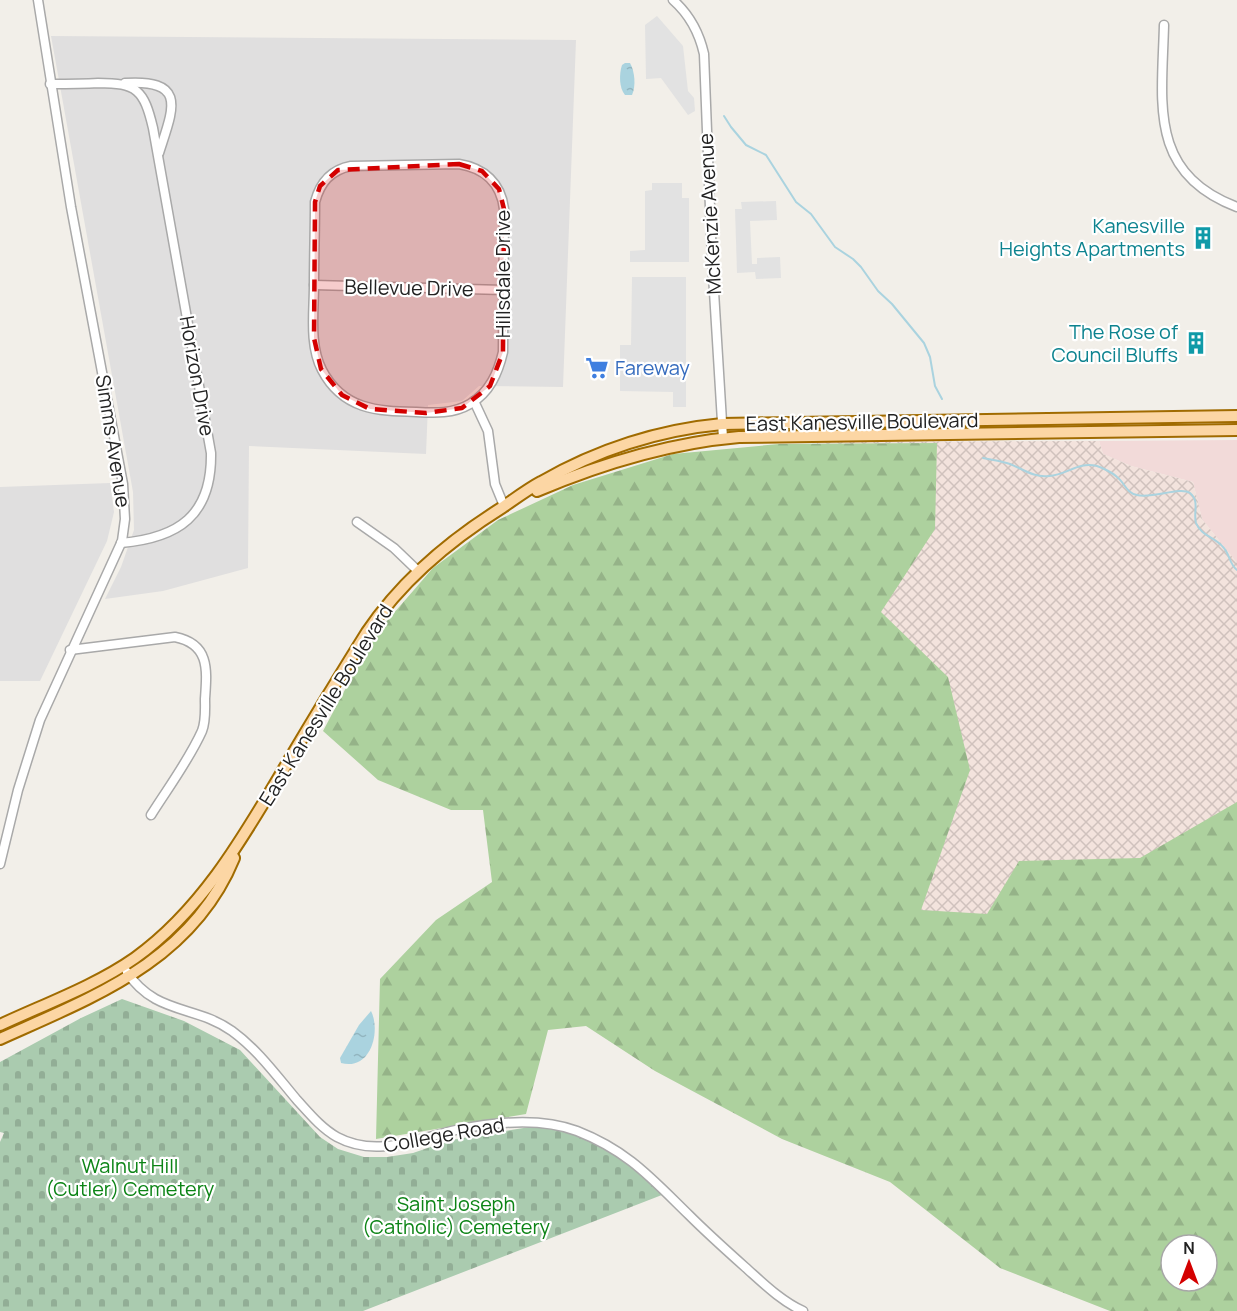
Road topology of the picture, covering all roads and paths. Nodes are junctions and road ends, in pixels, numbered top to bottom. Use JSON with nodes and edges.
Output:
{"nodes":[{"id":1,"x":38,"y":0,"type":"edge"},
{"id":2,"x":673,"y":0,"type":"edge"},
{"id":3,"x":1164,"y":25,"type":"dead end"},
{"id":4,"x":51,"y":84,"type":"junction"},
{"id":5,"x":124,"y":84,"type":"junction"},
{"id":6,"x":158,"y":156,"type":"junction"},
{"id":7,"x":1237,"y":207,"type":"edge"},
{"id":8,"x":314,"y":285,"type":"junction"},
{"id":9,"x":504,"y":290,"type":"junction"},
{"id":10,"x":474,"y":401,"type":"junction"},
{"id":11,"x":1237,"y":416,"type":"edge"},
{"id":12,"x":722,"y":424,"type":"junction"},
{"id":13,"x":1237,"y":430,"type":"edge"},
{"id":14,"x":723,"y":438,"type":"junction"},
{"id":15,"x":504,"y":506,"type":"junction"},
{"id":16,"x":357,"y":522,"type":"dead end"},
{"id":17,"x":121,"y":543,"type":"junction"},
{"id":18,"x":418,"y":571,"type":"junction"},
{"id":19,"x":70,"y":650,"type":"junction"},
{"id":20,"x":151,"y":815,"type":"dead end"},
{"id":21,"x":240,"y":844,"type":"junction"},
{"id":22,"x":2,"y":846,"type":"edge"},
{"id":23,"x":0,"y":864,"type":"edge"},
{"id":24,"x":123,"y":965,"type":"junction"},
{"id":25,"x":130,"y":976,"type":"junction"},
{"id":26,"x":0,"y":1025,"type":"edge"},
{"id":27,"x":0,"y":1039,"type":"edge"},
{"id":28,"x":803,"y":1311,"type":"edge"}],
"edges":[{"from":1,"to":4,"type":"street","name":"Simms Avenue"},
{"from":2,"to":12,"type":"street","name":"McKenzie Avenue"},
{"from":3,"to":7,"type":"street"},
{"from":4,"to":5,"type":"street","name":"Horizon Drive"},
{"from":4,"to":17,"type":"street","name":"Simms Avenue"},
{"from":5,"to":6,"type":"street","name":"Horizon Drive"},
{"from":5,"to":6,"type":"street","name":"Horizon Drive"},
{"from":6,"to":17,"type":"street","name":"Horizon Drive"},
{"from":8,"to":9,"type":"street","name":"Bellevue Drive"},
{"from":8,"to":9,"type":"street","name":"Hillsdale Drive"},
{"from":8,"to":10,"type":"street","name":"Hillsdale Drive"},
{"from":9,"to":10,"type":"street","name":"Hillsdale Drive"},
{"from":10,"to":15,"type":"street"},
{"from":11,"to":12,"type":"main road","name":"East Kanesville Boulevard"},
{"from":12,"to":14,"type":"street","name":"McKenzie Avenue"},
{"from":12,"to":15,"type":"main road","name":"East Kanesville Boulevard"},
{"from":13,"to":14,"type":"main road","name":"East Kanesville Boulevard"},
{"from":14,"to":15,"type":"main road","name":"East Kanesville Boulevard"},
{"from":15,"to":18,"type":"main road","name":"East Kanesville Boulevard"},
{"from":16,"to":18,"type":"street"},
{"from":17,"to":19,"type":"street","name":"Simms Avenue"},
{"from":18,"to":21,"type":"main road","name":"East Kanesville Boulevard"},
{"from":19,"to":20,"type":"street"},
{"from":19,"to":22,"type":"street","name":"Simms Avenue"},
{"from":21,"to":24,"type":"main road","name":"East Kanesville Boulevard"},
{"from":21,"to":25,"type":"main road","name":"East Kanesville Boulevard"},
{"from":22,"to":23,"type":"street","name":"Simms Avenue"},
{"from":24,"to":25,"type":"street","name":"College Road"},
{"from":24,"to":26,"type":"main road","name":"East Kanesville Boulevard"},
{"from":25,"to":27,"type":"main road","name":"East Kanesville Boulevard"},
{"from":25,"to":28,"type":"street","name":"College Road"}]}
